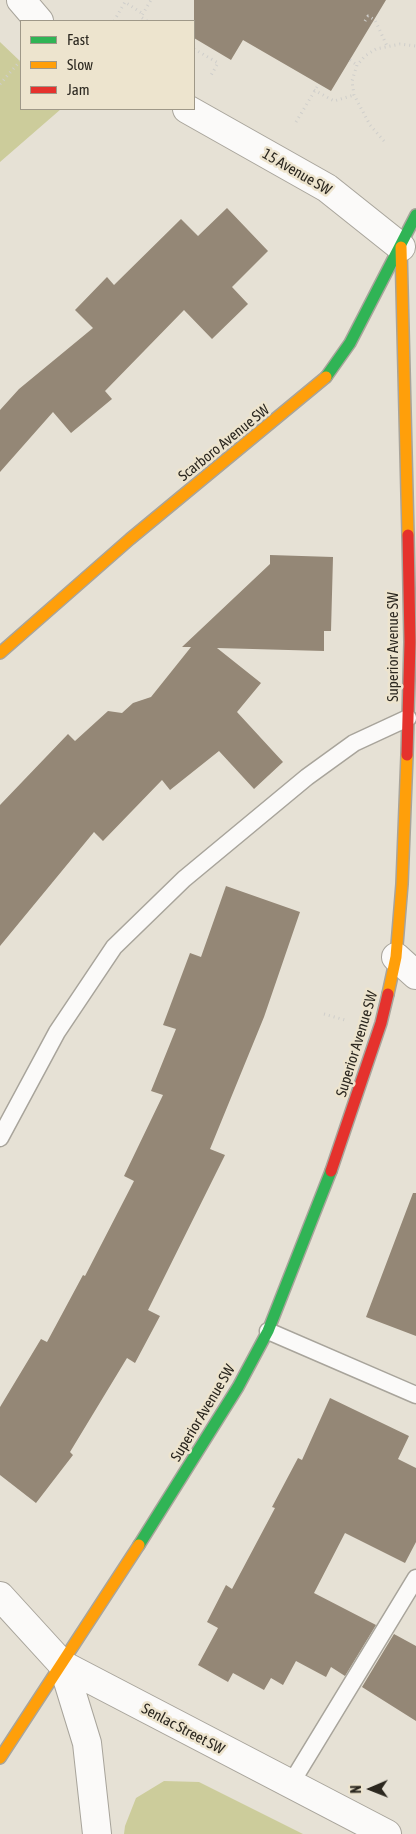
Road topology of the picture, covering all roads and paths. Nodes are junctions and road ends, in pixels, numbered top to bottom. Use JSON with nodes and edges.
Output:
{"nodes":[{"id":1,"x":21,"y":0,"type":"edge"},
{"id":2,"x":151,"y":0,"type":"edge"},
{"id":3,"x":143,"y":14,"type":"junction"},
{"id":4,"x":38,"y":20,"type":"edge"},
{"id":5,"x":115,"y":20,"type":"edge"},
{"id":6,"x":145,"y":20,"type":"edge"},
{"id":7,"x":365,"y":21,"type":"dead end"},
{"id":8,"x":387,"y":46,"type":"junction"},
{"id":9,"x":416,"y":46,"type":"edge"},
{"id":10,"x":195,"y":50,"type":"edge"},
{"id":11,"x":350,"y":60,"type":"dead end"},
{"id":12,"x":20,"y":61,"type":"edge"},
{"id":13,"x":357,"y":65,"type":"junction"},
{"id":14,"x":210,"y":77,"type":"dead end"},
{"id":15,"x":0,"y":84,"type":"edge"},
{"id":16,"x":354,"y":95,"type":"junction"},
{"id":17,"x":189,"y":110,"type":"edge"},
{"id":18,"x":296,"y":122,"type":"dead end"},
{"id":19,"x":384,"y":141,"type":"dead end"},
{"id":20,"x":416,"y":215,"type":"edge"},
{"id":21,"x":401,"y":247,"type":"junction"},
{"id":22,"x":0,"y":653,"type":"edge"},
{"id":23,"x":408,"y":718,"type":"junction"},
{"id":24,"x":406,"y":966,"type":"edge"},
{"id":25,"x":324,"y":1014,"type":"dead end"},
{"id":26,"x":345,"y":1020,"type":"dead end"},
{"id":27,"x":0,"y":1138,"type":"edge"},
{"id":28,"x":268,"y":1331,"type":"junction"},
{"id":29,"x":416,"y":1395,"type":"edge"},
{"id":30,"x":416,"y":1578,"type":"edge"},
{"id":31,"x":0,"y":1596,"type":"edge"},
{"id":32,"x":63,"y":1665,"type":"junction"},
{"id":33,"x":0,"y":1758,"type":"edge"},
{"id":34,"x":290,"y":1785,"type":"junction"},
{"id":35,"x":97,"y":1834,"type":"edge"},
{"id":36,"x":387,"y":1834,"type":"edge"}],
"edges":[{"from":1,"to":4,"type":"street"},
{"from":2,"to":3,"type":"path"},
{"from":3,"to":5,"type":"path"},
{"from":3,"to":6,"type":"path"},
{"from":7,"to":8,"type":"path"},
{"from":8,"to":9,"type":"path"},
{"from":8,"to":13,"type":"path"},
{"from":10,"to":14,"type":"path"},
{"from":11,"to":13,"type":"path"},
{"from":12,"to":15,"type":"path"},
{"from":13,"to":16,"type":"path"},
{"from":16,"to":18,"type":"path"},
{"from":16,"to":19,"type":"path"},
{"from":17,"to":21,"type":"street","name":"15 Avenue SW"},
{"from":20,"to":21,"type":"street","name":"Scarboro Avenue SW"},
{"from":21,"to":22,"type":"street","name":"Scarboro Avenue SW"},
{"from":21,"to":23,"type":"street","name":"Superior Avenue SW"},
{"from":23,"to":24,"type":"street","name":"Superior Avenue SW"},
{"from":23,"to":27,"type":"lane"},
{"from":24,"to":28,"type":"street","name":"Superior Avenue SW"},
{"from":25,"to":26,"type":"path"},
{"from":28,"to":29,"type":"lane"},
{"from":28,"to":32,"type":"street","name":"Superior Avenue SW"},
{"from":30,"to":34,"type":"lane"},
{"from":31,"to":32,"type":"street","name":"Senlac Street SW"},
{"from":32,"to":33,"type":"street","name":"Superior Avenue SW"},
{"from":32,"to":34,"type":"street","name":"Senlac Street SW"},
{"from":32,"to":35,"type":"street"},
{"from":34,"to":36,"type":"street","name":"Senlac Street SW"}]}
